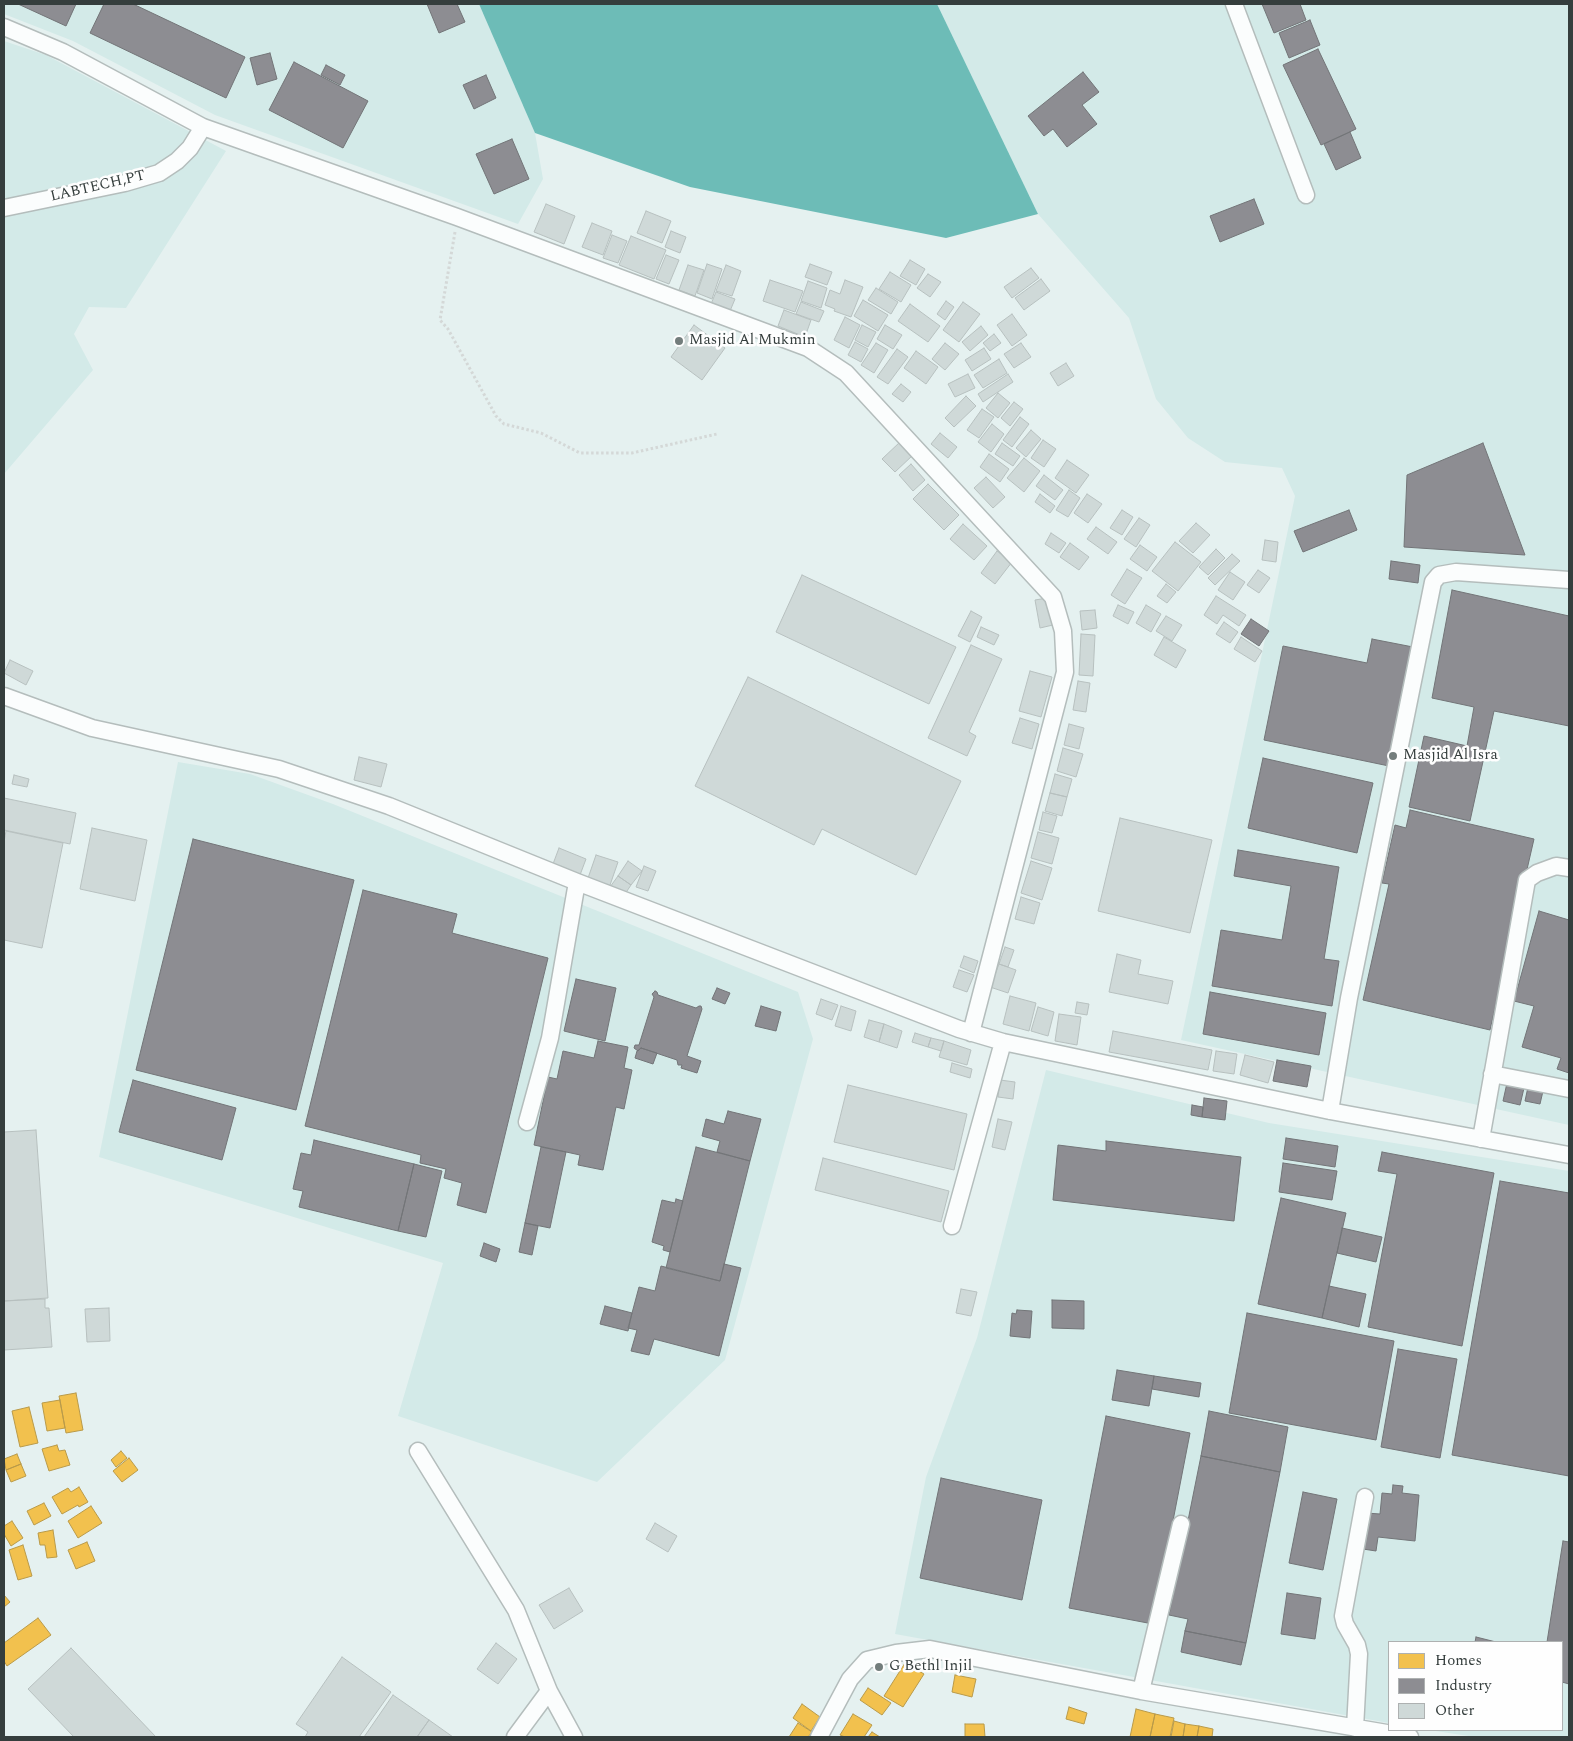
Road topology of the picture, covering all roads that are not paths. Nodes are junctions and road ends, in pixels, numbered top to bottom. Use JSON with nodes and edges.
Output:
{"nodes":[{"id":1,"x":1234,"y":4,"type":"edge"},
{"id":2,"x":4,"y":27,"type":"edge"},
{"id":3,"x":202,"y":127,"type":"junction"},
{"id":4,"x":1306,"y":195,"type":"dead end"},
{"id":5,"x":4,"y":208,"type":"edge"},
{"id":6,"x":1569,"y":580,"type":"edge"},
{"id":7,"x":4,"y":696,"type":"edge"},
{"id":8,"x":1569,"y":868,"type":"edge"},
{"id":9,"x":577,"y":882,"type":"junction"},
{"id":10,"x":971,"y":1033,"type":"junction"},
{"id":11,"x":1003,"y":1042,"type":"junction"},
{"id":12,"x":1492,"y":1074,"type":"junction"},
{"id":13,"x":1569,"y":1089,"type":"edge"},
{"id":14,"x":1330,"y":1111,"type":"junction"},
{"id":15,"x":527,"y":1122,"type":"dead end"},
{"id":16,"x":1481,"y":1139,"type":"junction"},
{"id":17,"x":1569,"y":1155,"type":"edge"},
{"id":18,"x":952,"y":1226,"type":"dead end"},
{"id":19,"x":418,"y":1451,"type":"dead end"},
{"id":20,"x":1365,"y":1497,"type":"dead end"},
{"id":21,"x":1181,"y":1524,"type":"dead end"},
{"id":22,"x":549,"y":1691,"type":"junction"},
{"id":23,"x":1140,"y":1692,"type":"junction"},
{"id":24,"x":1355,"y":1728,"type":"junction"},
{"id":25,"x":515,"y":1737,"type":"edge"},
{"id":26,"x":574,"y":1737,"type":"edge"},
{"id":27,"x":820,"y":1737,"type":"edge"},
{"id":28,"x":1410,"y":1737,"type":"edge"}],
"edges":[{"from":1,"to":4,"type":"street"},
{"from":2,"to":3,"type":"street"},
{"from":3,"to":5,"type":"street","name":"LABTECH,PT"},
{"from":3,"to":10,"type":"street"},
{"from":6,"to":14,"type":"street"},
{"from":7,"to":9,"type":"street"},
{"from":8,"to":12,"type":"street"},
{"from":9,"to":10,"type":"street"},
{"from":9,"to":15,"type":"street"},
{"from":10,"to":11,"type":"street"},
{"from":11,"to":14,"type":"street"},
{"from":11,"to":18,"type":"street"},
{"from":12,"to":13,"type":"street"},
{"from":12,"to":16,"type":"street"},
{"from":14,"to":16,"type":"street"},
{"from":16,"to":17,"type":"street"},
{"from":19,"to":22,"type":"street"},
{"from":20,"to":24,"type":"street"},
{"from":21,"to":23,"type":"street"},
{"from":22,"to":25,"type":"street"},
{"from":22,"to":26,"type":"street"},
{"from":23,"to":24,"type":"street"},
{"from":23,"to":27,"type":"street"},
{"from":24,"to":28,"type":"street"}]}
